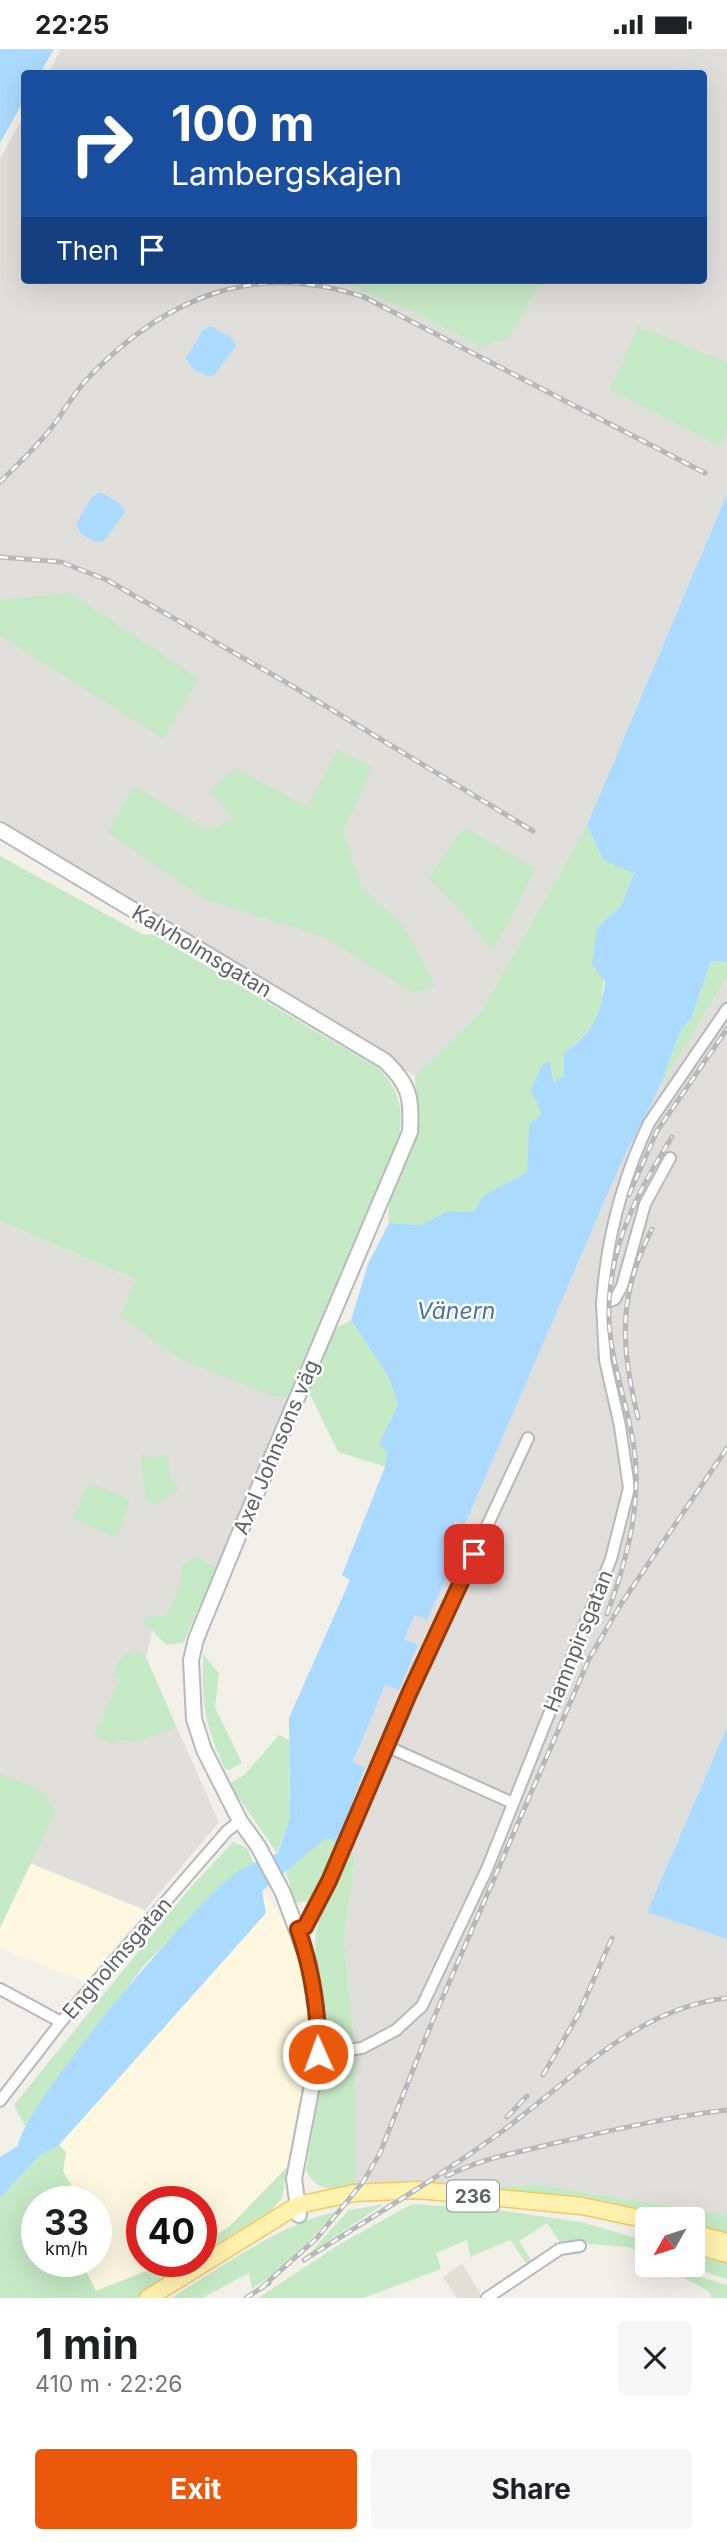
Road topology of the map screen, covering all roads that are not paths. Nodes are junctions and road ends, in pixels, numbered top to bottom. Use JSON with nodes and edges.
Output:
{"nodes":[{"id":1,"x":0,"y":830,"type":"edge"},
{"id":2,"x":727,"y":1009,"type":"edge"},
{"id":3,"x":401,"y":1077,"type":"joint"},
{"id":4,"x":670,"y":1158,"type":"dead end"},
{"id":5,"x":601,"y":1304,"type":"junction"},
{"id":6,"x":528,"y":1438,"type":"dead end"},
{"id":7,"x":386,"y":1746,"type":"junction"},
{"id":8,"x":513,"y":1803,"type":"junction"},
{"id":9,"x":240,"y":1821,"type":"junction"},
{"id":10,"x":298,"y":1929,"type":"junction"},
{"id":11,"x":0,"y":1989,"type":"edge"},
{"id":12,"x":61,"y":2022,"type":"junction"},
{"id":13,"x":318,"y":2054,"type":"junction"},
{"id":14,"x":0,"y":2101,"type":"edge"},
{"id":15,"x":298,"y":2210,"type":"junction"},
{"id":16,"x":635,"y":2217,"type":"edge"},
{"id":17,"x":635,"y":2229,"type":"edge"},
{"id":18,"x":705,"y":2236,"type":"edge"},
{"id":19,"x":727,"y":2242,"type":"edge"},
{"id":20,"x":580,"y":2246,"type":"dead end"},
{"id":21,"x":705,"y":2248,"type":"edge"},
{"id":22,"x":727,"y":2254,"type":"edge"},
{"id":23,"x":148,"y":2298,"type":"edge"},
{"id":24,"x":160,"y":2298,"type":"edge"},
{"id":25,"x":488,"y":2298,"type":"edge"}],
"edges":[{"from":1,"to":3,"type":"street","name":"Kalvholmsgatan"},
{"from":2,"to":5,"type":"street","name":"Hamnpirsgatan"},
{"from":3,"to":9,"type":"street","name":"Axel Johnsons väg"},
{"from":4,"to":5,"type":"street"},
{"from":5,"to":8,"type":"street","name":"Hamnpirsgatan"},
{"from":6,"to":7,"type":"street"},
{"from":7,"to":8,"type":"street"},
{"from":7,"to":10,"type":"street"},
{"from":8,"to":13,"type":"street","name":"Hamnpirsgatan"},
{"from":9,"to":10,"type":"street","name":"Axel Johnsons väg"},
{"from":9,"to":12,"type":"street","name":"Engholmsgatan"},
{"from":10,"to":13,"type":"street","name":"Axel Johnsons väg"},
{"from":11,"to":12,"type":"street"},
{"from":12,"to":14,"type":"street","name":"Engholmsgatan"},
{"from":13,"to":15,"type":"street","name":"Axel Johnsons väg"},
{"from":15,"to":16,"type":"main road","number":"236"},
{"from":15,"to":17,"type":"main road","number":"236"},
{"from":15,"to":23,"type":"main road","number":"236"},
{"from":15,"to":24,"type":"main road","number":"236"},
{"from":18,"to":19,"type":"main road"},
{"from":20,"to":25,"type":"street"},
{"from":21,"to":22,"type":"main road"}]}
